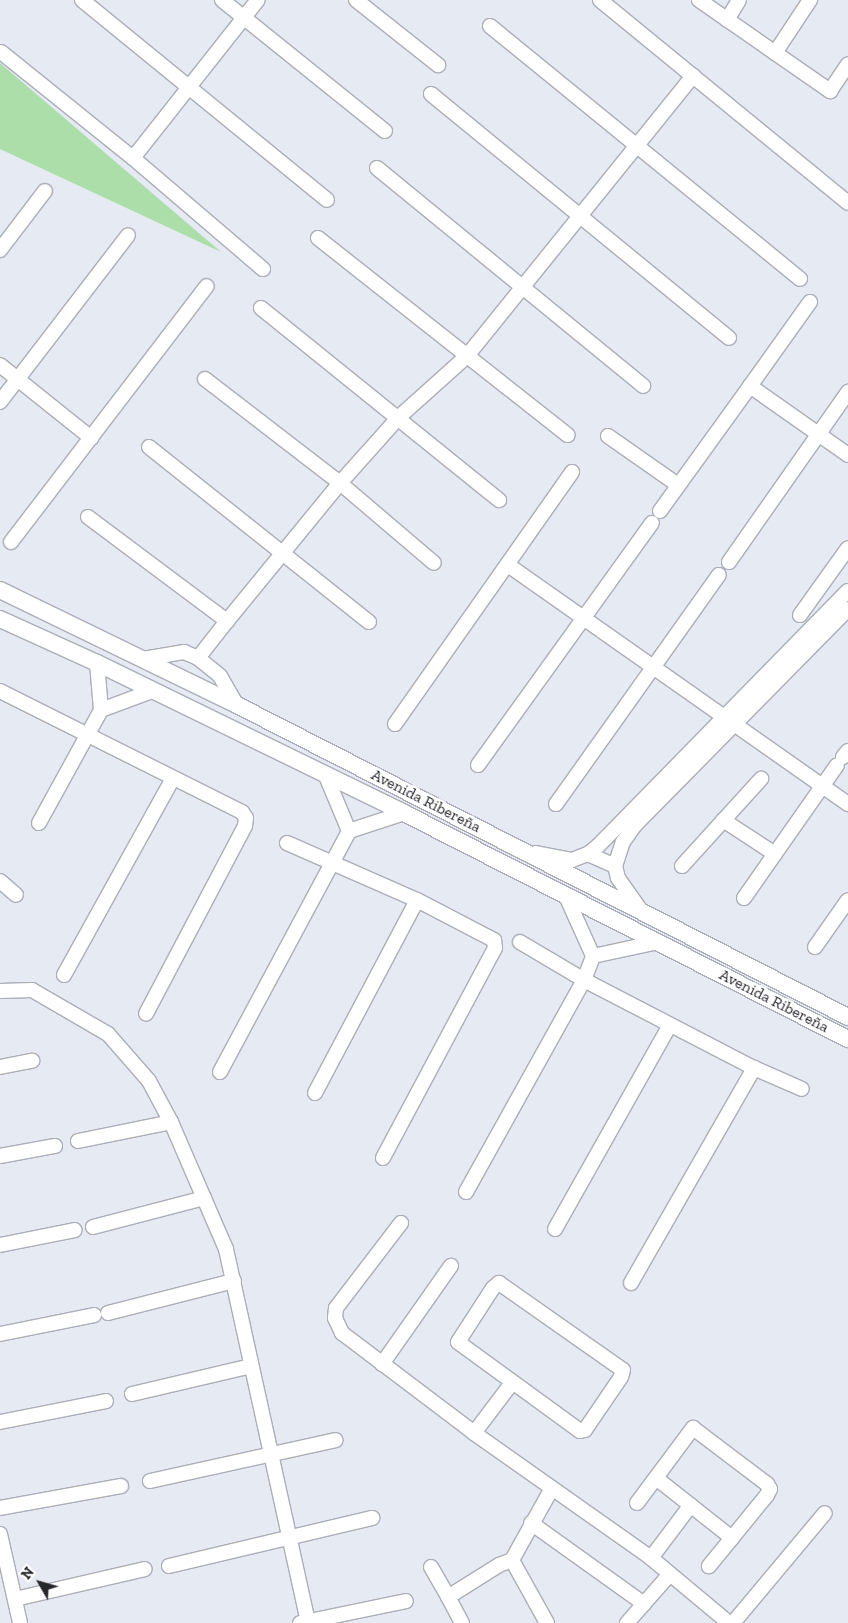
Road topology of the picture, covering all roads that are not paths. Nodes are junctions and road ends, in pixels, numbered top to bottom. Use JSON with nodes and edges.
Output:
{"nodes":[{"id":1,"x":82,"y":0,"type":"edge"},
{"id":2,"x":222,"y":0,"type":"edge"},
{"id":3,"x":258,"y":0,"type":"edge"},
{"id":4,"x":356,"y":0,"type":"edge"},
{"id":5,"x":600,"y":0,"type":"edge"},
{"id":6,"x":699,"y":0,"type":"edge"},
{"id":7,"x":740,"y":0,"type":"edge"},
{"id":8,"x":810,"y":0,"type":"edge"},
{"id":9,"x":244,"y":17,"type":"junction"},
{"id":10,"x":727,"y":20,"type":"junction"},
{"id":11,"x":490,"y":26,"type":"dead end"},
{"id":12,"x":1,"y":52,"type":"edge"},
{"id":13,"x":775,"y":53,"type":"junction"},
{"id":14,"x":848,"y":64,"type":"edge"},
{"id":15,"x":438,"y":65,"type":"dead end"},
{"id":16,"x":693,"y":76,"type":"junction"},
{"id":17,"x":188,"y":86,"type":"junction"},
{"id":18,"x":431,"y":94,"type":"dead end"},
{"id":19,"x":385,"y":131,"type":"dead end"},
{"id":20,"x":638,"y":145,"type":"junction"},
{"id":21,"x":133,"y":158,"type":"junction"},
{"id":22,"x":377,"y":168,"type":"dead end"},
{"id":23,"x":45,"y":191,"type":"dead end"},
{"id":24,"x":327,"y":200,"type":"dead end"},
{"id":25,"x":848,"y":203,"type":"edge"},
{"id":26,"x":581,"y":216,"type":"junction"},
{"id":27,"x":128,"y":235,"type":"dead end"},
{"id":28,"x":318,"y":238,"type":"dead end"},
{"id":29,"x":0,"y":250,"type":"edge"},
{"id":30,"x":262,"y":270,"type":"dead end"},
{"id":31,"x":800,"y":279,"type":"dead end"},
{"id":32,"x":207,"y":286,"type":"dead end"},
{"id":33,"x":525,"y":288,"type":"junction"},
{"id":34,"x":810,"y":302,"type":"dead end"},
{"id":35,"x":260,"y":308,"type":"dead end"},
{"id":36,"x":729,"y":338,"type":"dead end"},
{"id":37,"x":467,"y":356,"type":"junction"},
{"id":38,"x":0,"y":365,"type":"edge"},
{"id":39,"x":18,"y":378,"type":"junction"},
{"id":40,"x":205,"y":379,"type":"dead end"},
{"id":41,"x":643,"y":386,"type":"dead end"},
{"id":42,"x":750,"y":386,"type":"junction"},
{"id":43,"x":848,"y":392,"type":"edge"},
{"id":44,"x":0,"y":402,"type":"edge"},
{"id":45,"x":398,"y":417,"type":"junction"},
{"id":46,"x":818,"y":433,"type":"junction"},
{"id":47,"x":567,"y":435,"type":"dead end"},
{"id":48,"x":608,"y":436,"type":"dead end"},
{"id":49,"x":91,"y":438,"type":"junction"},
{"id":50,"x":149,"y":447,"type":"dead end"},
{"id":51,"x":848,"y":455,"type":"edge"},
{"id":52,"x":572,"y":472,"type":"dead end"},
{"id":53,"x":340,"y":483,"type":"junction"},
{"id":54,"x":678,"y":485,"type":"junction"},
{"id":55,"x":499,"y":500,"type":"dead end"},
{"id":56,"x":88,"y":517,"type":"dead end"},
{"id":57,"x":11,"y":542,"type":"dead end"},
{"id":58,"x":848,"y":548,"type":"edge"},
{"id":59,"x":282,"y":552,"type":"junction"},
{"id":60,"x":729,"y":562,"type":"dead end"},
{"id":61,"x":434,"y":563,"type":"dead end"},
{"id":62,"x":508,"y":565,"type":"junction"},
{"id":63,"x":719,"y":575,"type":"dead end"},
{"id":64,"x":0,"y":590,"type":"edge"},
{"id":65,"x":848,"y":590,"type":"edge"},
{"id":66,"x":848,"y":608,"type":"edge"},
{"id":67,"x":800,"y":615,"type":"dead end"},
{"id":68,"x":584,"y":616,"type":"junction"},
{"id":69,"x":0,"y":619,"type":"edge"},
{"id":70,"x":227,"y":621,"type":"junction"},
{"id":71,"x":369,"y":622,"type":"dead end"},
{"id":72,"x":198,"y":658,"type":"junction"},
{"id":73,"x":143,"y":659,"type":"junction"},
{"id":74,"x":97,"y":663,"type":"junction"},
{"id":75,"x":655,"y":667,"type":"junction"},
{"id":76,"x":0,"y":691,"type":"edge"},
{"id":77,"x":152,"y":691,"type":"junction"},
{"id":78,"x":237,"y":705,"type":"junction"},
{"id":79,"x":101,"y":710,"type":"junction"},
{"id":80,"x":731,"y":720,"type":"junction"},
{"id":81,"x":395,"y":724,"type":"dead end"},
{"id":82,"x":89,"y":736,"type":"junction"},
{"id":83,"x":843,"y":758,"type":"edge"},
{"id":84,"x":478,"y":765,"type":"dead end"},
{"id":85,"x":326,"y":776,"type":"junction"},
{"id":86,"x":761,"y":779,"type":"dead end"},
{"id":87,"x":172,"y":780,"type":"junction"},
{"id":88,"x":822,"y":786,"type":"junction"},
{"id":89,"x":556,"y":804,"type":"dead end"},
{"id":90,"x":848,"y":804,"type":"edge"},
{"id":91,"x":404,"y":813,"type":"junction"},
{"id":92,"x":723,"y":820,"type":"junction"},
{"id":93,"x":39,"y":823,"type":"dead end"},
{"id":94,"x":349,"y":831,"type":"junction"},
{"id":95,"x":287,"y":843,"type":"dead end"},
{"id":96,"x":517,"y":847,"type":"junction"},
{"id":97,"x":588,"y":854,"type":"junction"},
{"id":98,"x":775,"y":854,"type":"junction"},
{"id":99,"x":330,"y":862,"type":"junction"},
{"id":100,"x":615,"y":866,"type":"junction"},
{"id":101,"x":682,"y":866,"type":"dead end"},
{"id":102,"x":0,"y":882,"type":"edge"},
{"id":103,"x":16,"y":895,"type":"dead end"},
{"id":104,"x":566,"y":896,"type":"junction"},
{"id":105,"x":744,"y":898,"type":"dead end"},
{"id":106,"x":417,"y":900,"type":"junction"},
{"id":107,"x":848,"y":900,"type":"edge"},
{"id":108,"x":644,"y":914,"type":"junction"},
{"id":109,"x":520,"y":942,"type":"dead end"},
{"id":110,"x":658,"y":942,"type":"junction"},
{"id":111,"x":815,"y":947,"type":"dead end"},
{"id":112,"x":593,"y":956,"type":"junction"},
{"id":113,"x":64,"y":976,"type":"dead end"},
{"id":114,"x":584,"y":980,"type":"junction"},
{"id":115,"x":0,"y":991,"type":"edge"},
{"id":116,"x":146,"y":1014,"type":"dead end"},
{"id":117,"x":848,"y":1017,"type":"edge"},
{"id":118,"x":670,"y":1025,"type":"junction"},
{"id":119,"x":848,"y":1039,"type":"edge"},
{"id":120,"x":32,"y":1061,"type":"dead end"},
{"id":121,"x":0,"y":1067,"type":"edge"},
{"id":122,"x":754,"y":1068,"type":"junction"},
{"id":123,"x":220,"y":1072,"type":"dead end"},
{"id":124,"x":802,"y":1090,"type":"dead end"},
{"id":125,"x":315,"y":1093,"type":"dead end"},
{"id":126,"x":171,"y":1122,"type":"junction"},
{"id":127,"x":78,"y":1141,"type":"dead end"},
{"id":128,"x":55,"y":1146,"type":"dead end"},
{"id":129,"x":0,"y":1156,"type":"edge"},
{"id":130,"x":383,"y":1158,"type":"dead end"},
{"id":131,"x":466,"y":1192,"type":"dead end"},
{"id":132,"x":204,"y":1198,"type":"junction"},
{"id":133,"x":401,"y":1223,"type":"dead end"},
{"id":134,"x":93,"y":1227,"type":"dead end"},
{"id":135,"x":554,"y":1229,"type":"dead end"},
{"id":136,"x":75,"y":1230,"type":"dead end"},
{"id":137,"x":0,"y":1245,"type":"edge"},
{"id":138,"x":451,"y":1266,"type":"dead end"},
{"id":139,"x":234,"y":1281,"type":"junction"},
{"id":140,"x":631,"y":1283,"type":"dead end"},
{"id":141,"x":108,"y":1313,"type":"dead end"},
{"id":142,"x":94,"y":1315,"type":"dead end"},
{"id":143,"x":0,"y":1334,"type":"edge"},
{"id":144,"x":382,"y":1364,"type":"junction"},
{"id":145,"x":251,"y":1366,"type":"junction"},
{"id":146,"x":512,"y":1383,"type":"junction"},
{"id":147,"x":132,"y":1394,"type":"dead end"},
{"id":148,"x":106,"y":1400,"type":"dead end"},
{"id":149,"x":0,"y":1422,"type":"edge"},
{"id":150,"x":474,"y":1433,"type":"junction"},
{"id":151,"x":336,"y":1440,"type":"dead end"},
{"id":152,"x":270,"y":1454,"type":"junction"},
{"id":153,"x":656,"y":1478,"type":"junction"},
{"id":154,"x":150,"y":1481,"type":"dead end"},
{"id":155,"x":121,"y":1486,"type":"dead end"},
{"id":156,"x":552,"y":1488,"type":"junction"},
{"id":157,"x":637,"y":1503,"type":"dead end"},
{"id":158,"x":691,"y":1505,"type":"junction"},
{"id":159,"x":0,"y":1508,"type":"edge"},
{"id":160,"x":825,"y":1513,"type":"dead end"},
{"id":161,"x":372,"y":1518,"type":"dead end"},
{"id":162,"x":531,"y":1523,"type":"junction"},
{"id":163,"x":0,"y":1534,"type":"edge"},
{"id":164,"x":289,"y":1538,"type":"junction"},
{"id":165,"x":732,"y":1538,"type":"junction"},
{"id":166,"x":651,"y":1558,"type":"junction"},
{"id":167,"x":512,"y":1560,"type":"junction"},
{"id":168,"x":169,"y":1566,"type":"dead end"},
{"id":169,"x":710,"y":1566,"type":"dead end"},
{"id":170,"x":431,"y":1567,"type":"dead end"},
{"id":171,"x":145,"y":1569,"type":"dead end"},
{"id":172,"x":670,"y":1574,"type":"junction"},
{"id":173,"x":448,"y":1597,"type":"junction"},
{"id":174,"x":15,"y":1599,"type":"junction"},
{"id":175,"x":406,"y":1601,"type":"dead end"},
{"id":176,"x":644,"y":1604,"type":"junction"},
{"id":177,"x":305,"y":1622,"type":"edge"},
{"id":178,"x":20,"y":1623,"type":"edge"},
{"id":179,"x":462,"y":1623,"type":"edge"},
{"id":180,"x":547,"y":1623,"type":"edge"},
{"id":181,"x":627,"y":1623,"type":"edge"},
{"id":182,"x":729,"y":1623,"type":"edge"},
{"id":183,"x":733,"y":1623,"type":"edge"}],
"edges":[{"from":1,"to":17,"type":"street"},
{"from":2,"to":9,"type":"street"},
{"from":3,"to":9,"type":"street"},
{"from":4,"to":15,"type":"street"},
{"from":5,"to":16,"type":"street"},
{"from":6,"to":10,"type":"street"},
{"from":7,"to":10,"type":"street"},
{"from":8,"to":13,"type":"street"},
{"from":9,"to":17,"type":"street"},
{"from":9,"to":19,"type":"street"},
{"from":10,"to":13,"type":"street"},
{"from":11,"to":20,"type":"street"},
{"from":12,"to":21,"type":"street"},
{"from":13,"to":14,"type":"street"},
{"from":16,"to":20,"type":"street"},
{"from":16,"to":25,"type":"street"},
{"from":17,"to":21,"type":"street"},
{"from":17,"to":24,"type":"street"},
{"from":18,"to":26,"type":"street"},
{"from":20,"to":26,"type":"street"},
{"from":20,"to":31,"type":"street"},
{"from":21,"to":30,"type":"street"},
{"from":22,"to":33,"type":"street"},
{"from":23,"to":29,"type":"street"},
{"from":26,"to":33,"type":"street"},
{"from":26,"to":36,"type":"street"},
{"from":27,"to":39,"type":"street"},
{"from":28,"to":37,"type":"street"},
{"from":32,"to":49,"type":"street"},
{"from":33,"to":37,"type":"street"},
{"from":33,"to":41,"type":"street"},
{"from":34,"to":42,"type":"street"},
{"from":35,"to":45,"type":"street"},
{"from":37,"to":45,"type":"street"},
{"from":37,"to":47,"type":"street"},
{"from":38,"to":39,"type":"street"},
{"from":39,"to":44,"type":"street"},
{"from":39,"to":49,"type":"street"},
{"from":40,"to":53,"type":"street"},
{"from":42,"to":46,"type":"street"},
{"from":42,"to":54,"type":"street"},
{"from":43,"to":46,"type":"street"},
{"from":45,"to":53,"type":"street"},
{"from":45,"to":55,"type":"street"},
{"from":46,"to":51,"type":"street"},
{"from":46,"to":60,"type":"street"},
{"from":48,"to":54,"type":"street"},
{"from":49,"to":57,"type":"street"},
{"from":50,"to":59,"type":"street"},
{"from":52,"to":62,"type":"street"},
{"from":53,"to":59,"type":"street"},
{"from":53,"to":61,"type":"street"},
{"from":54,"to":68,"type":"street"},
{"from":56,"to":70,"type":"street"},
{"from":58,"to":67,"type":"street"},
{"from":59,"to":70,"type":"street"},
{"from":59,"to":71,"type":"street"},
{"from":62,"to":68,"type":"street"},
{"from":62,"to":81,"type":"street"},
{"from":63,"to":75,"type":"street"},
{"from":64,"to":73,"type":"street","name":"Avenida Ribereña"},
{"from":65,"to":80,"type":"street"},
{"from":66,"to":80,"type":"street"},
{"from":68,"to":75,"type":"street"},
{"from":68,"to":84,"type":"street"},
{"from":69,"to":74,"type":"street","name":"Avenida Ribereña"},
{"from":70,"to":72,"type":"street"},
{"from":72,"to":73,"type":"street"},
{"from":72,"to":78,"type":"street"},
{"from":73,"to":78,"type":"street","name":"Avenida Ribereña"},
{"from":74,"to":77,"type":"street","name":"Avenida Ribereña"},
{"from":74,"to":79,"type":"street"},
{"from":75,"to":80,"type":"street"},
{"from":75,"to":89,"type":"street"},
{"from":76,"to":82,"type":"street"},
{"from":77,"to":79,"type":"street"},
{"from":77,"to":85,"type":"street","name":"Avenida Ribereña"},
{"from":78,"to":96,"type":"street","name":"Avenida Ribereña"},
{"from":79,"to":82,"type":"street"},
{"from":80,"to":88,"type":"street"},
{"from":80,"to":97,"type":"street"},
{"from":80,"to":100,"type":"street"},
{"from":82,"to":87,"type":"street"},
{"from":82,"to":93,"type":"street"},
{"from":83,"to":88,"type":"street"},
{"from":85,"to":91,"type":"street","name":"Avenida Ribereña"},
{"from":85,"to":94,"type":"street"},
{"from":86,"to":92,"type":"street"},
{"from":87,"to":113,"type":"street"},
{"from":87,"to":116,"type":"street"},
{"from":88,"to":90,"type":"street"},
{"from":88,"to":98,"type":"street"},
{"from":91,"to":94,"type":"street"},
{"from":91,"to":104,"type":"street","name":"Avenida Ribereña"},
{"from":92,"to":98,"type":"street"},
{"from":92,"to":101,"type":"street"},
{"from":94,"to":99,"type":"street"},
{"from":95,"to":99,"type":"street"},
{"from":96,"to":97,"type":"street"},
{"from":96,"to":108,"type":"street","name":"Avenida Ribereña"},
{"from":97,"to":100,"type":"street"},
{"from":98,"to":105,"type":"street"},
{"from":99,"to":106,"type":"street"},
{"from":99,"to":123,"type":"street"},
{"from":100,"to":108,"type":"street"},
{"from":102,"to":103,"type":"street"},
{"from":104,"to":110,"type":"street","name":"Avenida Ribereña"},
{"from":104,"to":112,"type":"street"},
{"from":106,"to":125,"type":"street"},
{"from":106,"to":130,"type":"street"},
{"from":107,"to":111,"type":"street"},
{"from":108,"to":117,"type":"street","name":"Avenida Ribereña"},
{"from":109,"to":114,"type":"street"},
{"from":110,"to":112,"type":"street"},
{"from":110,"to":119,"type":"street","name":"Avenida Ribereña"},
{"from":112,"to":114,"type":"street"},
{"from":114,"to":118,"type":"street"},
{"from":114,"to":131,"type":"street"},
{"from":115,"to":126,"type":"street"},
{"from":118,"to":122,"type":"street"},
{"from":118,"to":135,"type":"street"},
{"from":120,"to":121,"type":"street"},
{"from":122,"to":124,"type":"street"},
{"from":122,"to":140,"type":"street"},
{"from":126,"to":127,"type":"street"},
{"from":126,"to":132,"type":"street"},
{"from":128,"to":129,"type":"street"},
{"from":132,"to":134,"type":"street"},
{"from":132,"to":139,"type":"street"},
{"from":133,"to":144,"type":"street"},
{"from":136,"to":137,"type":"street"},
{"from":138,"to":144,"type":"street"},
{"from":139,"to":141,"type":"street"},
{"from":139,"to":145,"type":"street"},
{"from":142,"to":143,"type":"street"},
{"from":144,"to":150,"type":"street"},
{"from":145,"to":147,"type":"street"},
{"from":145,"to":152,"type":"street"},
{"from":146,"to":146,"type":"street"},
{"from":146,"to":150,"type":"street"},
{"from":148,"to":149,"type":"street"},
{"from":150,"to":156,"type":"street"},
{"from":151,"to":152,"type":"street"},
{"from":152,"to":154,"type":"street"},
{"from":152,"to":164,"type":"street"},
{"from":153,"to":157,"type":"street"},
{"from":153,"to":158,"type":"street"},
{"from":153,"to":165,"type":"street"},
{"from":155,"to":159,"type":"street"},
{"from":156,"to":162,"type":"street"},
{"from":156,"to":166,"type":"street"},
{"from":158,"to":165,"type":"street"},
{"from":158,"to":166,"type":"street"},
{"from":160,"to":183,"type":"street"},
{"from":161,"to":164,"type":"street"},
{"from":162,"to":167,"type":"street"},
{"from":162,"to":176,"type":"street"},
{"from":163,"to":174,"type":"street"},
{"from":164,"to":168,"type":"street"},
{"from":164,"to":177,"type":"street"},
{"from":165,"to":169,"type":"street"},
{"from":166,"to":172,"type":"street"},
{"from":167,"to":173,"type":"street"},
{"from":167,"to":180,"type":"street"},
{"from":170,"to":173,"type":"street"},
{"from":171,"to":174,"type":"street"},
{"from":172,"to":176,"type":"street"},
{"from":172,"to":182,"type":"street"},
{"from":173,"to":179,"type":"street"},
{"from":174,"to":178,"type":"street"},
{"from":175,"to":177,"type":"street"},
{"from":176,"to":181,"type":"street"}]}
